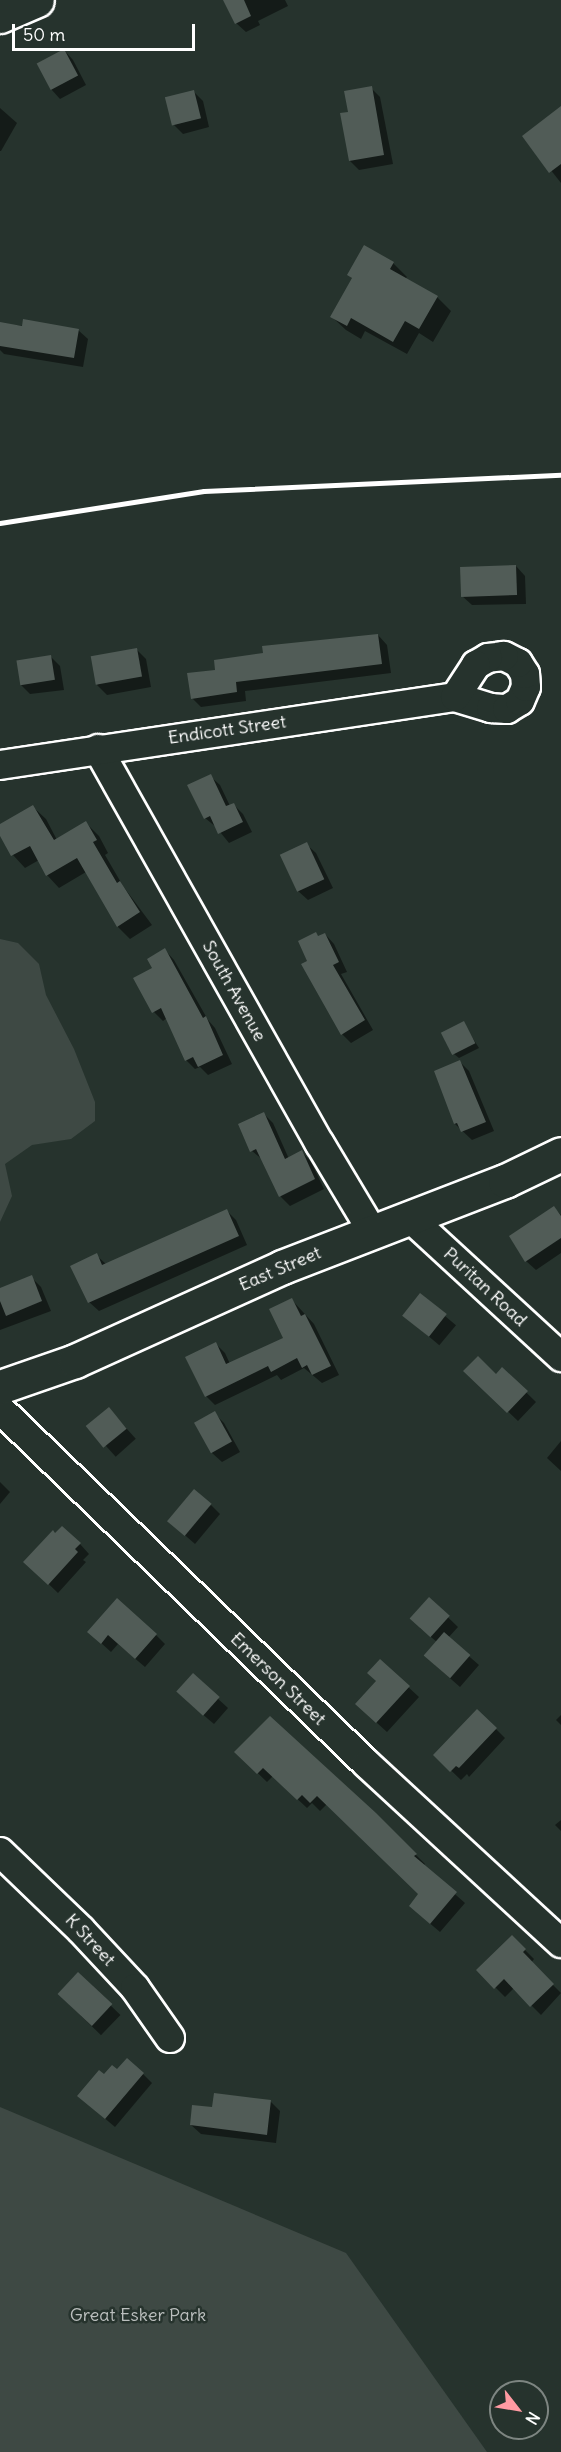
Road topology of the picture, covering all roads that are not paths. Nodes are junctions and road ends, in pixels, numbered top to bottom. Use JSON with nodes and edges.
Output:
{"nodes":[{"id":1,"x":37,"y":0,"type":"edge"},
{"id":2,"x":0,"y":16,"type":"edge"},
{"id":3,"x":455,"y":697,"type":"dead end"},
{"id":4,"x":98,"y":749,"type":"junction"},
{"id":5,"x":0,"y":765,"type":"edge"},
{"id":6,"x":561,"y":1154,"type":"edge"},
{"id":7,"x":409,"y":1217,"type":"junction"},
{"id":8,"x":372,"y":1231,"type":"junction"},
{"id":9,"x":561,"y":1357,"type":"edge"},
{"id":10,"x":0,"y":1387,"type":"edge"},
{"id":11,"x":0,"y":1409,"type":"edge"},
{"id":12,"x":0,"y":1852,"type":"edge"},
{"id":13,"x":561,"y":1943,"type":"edge"},
{"id":14,"x":170,"y":2038,"type":"dead end"}],
"edges":[{"from":1,"to":2,"type":"street"},
{"from":3,"to":4,"type":"street","name":"Endicott Street"},
{"from":4,"to":5,"type":"street","name":"Endicott Street"},
{"from":4,"to":8,"type":"street","name":"South Avenue"},
{"from":6,"to":7,"type":"street","name":"East Street"},
{"from":7,"to":8,"type":"street","name":"East Street"},
{"from":7,"to":9,"type":"street","name":"Puritan Road"},
{"from":8,"to":10,"type":"street","name":"East Street"},
{"from":11,"to":13,"type":"street","name":"Emerson Street"},
{"from":12,"to":14,"type":"street","name":"K Street"}]}
